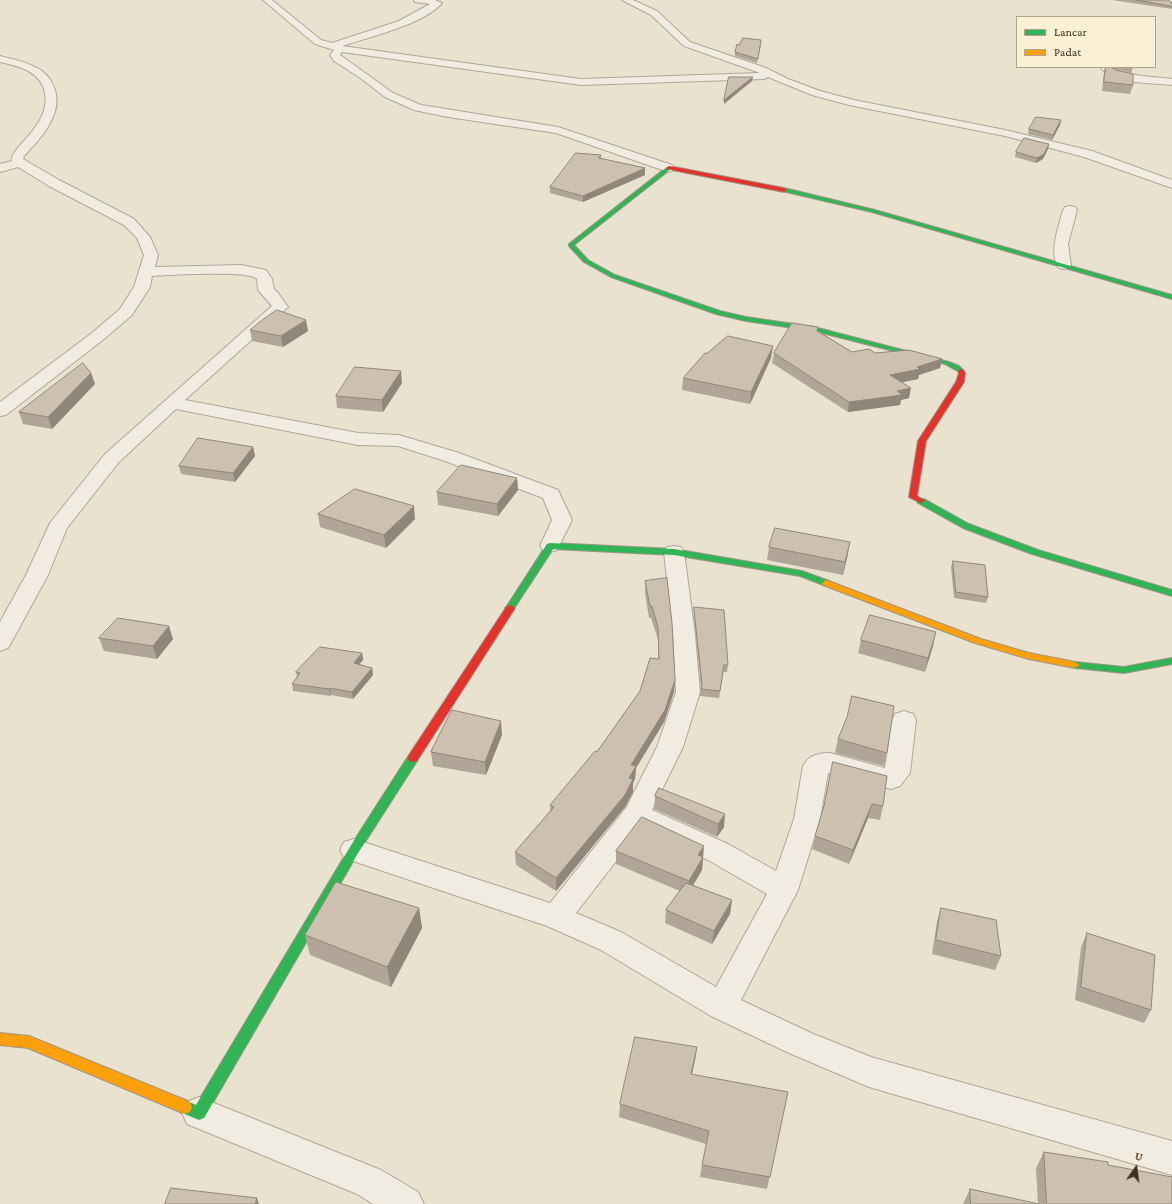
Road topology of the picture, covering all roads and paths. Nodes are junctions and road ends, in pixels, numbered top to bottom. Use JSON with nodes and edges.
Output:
{"nodes":[{"id":1,"x":418,"y":0,"type":"edge"},
{"id":2,"x":626,"y":0,"type":"edge"},
{"id":3,"x":272,"y":2,"type":"edge"},
{"id":4,"x":336,"y":48,"type":"junction"},
{"id":5,"x":0,"y":59,"type":"edge"},
{"id":6,"x":1106,"y":68,"type":"edge"},
{"id":7,"x":773,"y":76,"type":"junction"},
{"id":8,"x":1172,"y":82,"type":"edge"},
{"id":9,"x":20,"y":163,"type":"junction"},
{"id":10,"x":0,"y":168,"type":"edge"},
{"id":11,"x":668,"y":168,"type":"junction"},
{"id":12,"x":1172,"y":184,"type":"edge"},
{"id":13,"x":1070,"y":210,"type":"dead end"},
{"id":14,"x":1064,"y":266,"type":"junction"},
{"id":15,"x":146,"y":272,"type":"junction"},
{"id":16,"x":1172,"y":297,"type":"edge"},
{"id":17,"x":172,"y":403,"type":"junction"},
{"id":18,"x":0,"y":410,"type":"edge"},
{"id":19,"x":550,"y":546,"type":"junction"},
{"id":20,"x":674,"y":552,"type":"junction"},
{"id":21,"x":1172,"y":593,"type":"edge"},
{"id":22,"x":0,"y":643,"type":"edge"},
{"id":23,"x":1172,"y":661,"type":"edge"},
{"id":24,"x":904,"y":720,"type":"dead end"},
{"id":25,"x":636,"y":815,"type":"junction"},
{"id":26,"x":354,"y":850,"type":"junction"},
{"id":27,"x":784,"y":890,"type":"junction"},
{"id":28,"x":556,"y":916,"type":"junction"},
{"id":29,"x":722,"y":1006,"type":"junction"},
{"id":30,"x":0,"y":1040,"type":"edge"},
{"id":31,"x":199,"y":1113,"type":"junction"},
{"id":32,"x":1172,"y":1158,"type":"edge"},
{"id":33,"x":406,"y":1204,"type":"edge"}],
"edges":[{"from":1,"to":4,"type":"street"},
{"from":2,"to":7,"type":"street"},
{"from":3,"to":4,"type":"street"},
{"from":4,"to":7,"type":"street"},
{"from":4,"to":11,"type":"street"},
{"from":5,"to":9,"type":"street"},
{"from":6,"to":8,"type":"street"},
{"from":7,"to":12,"type":"street"},
{"from":9,"to":10,"type":"street"},
{"from":9,"to":15,"type":"street"},
{"from":11,"to":14,"type":"street"},
{"from":11,"to":21,"type":"street"},
{"from":13,"to":14,"type":"street"},
{"from":14,"to":16,"type":"street"},
{"from":15,"to":17,"type":"street"},
{"from":15,"to":18,"type":"street"},
{"from":17,"to":19,"type":"street"},
{"from":17,"to":22,"type":"street"},
{"from":19,"to":20,"type":"street"},
{"from":19,"to":26,"type":"street"},
{"from":20,"to":23,"type":"street"},
{"from":20,"to":25,"type":"street"},
{"from":24,"to":27,"type":"street"},
{"from":25,"to":27,"type":"street"},
{"from":25,"to":28,"type":"street"},
{"from":26,"to":28,"type":"street"},
{"from":26,"to":31,"type":"street"},
{"from":27,"to":29,"type":"street"},
{"from":28,"to":29,"type":"street"},
{"from":29,"to":32,"type":"street"},
{"from":30,"to":31,"type":"street"},
{"from":31,"to":33,"type":"street"}]}
